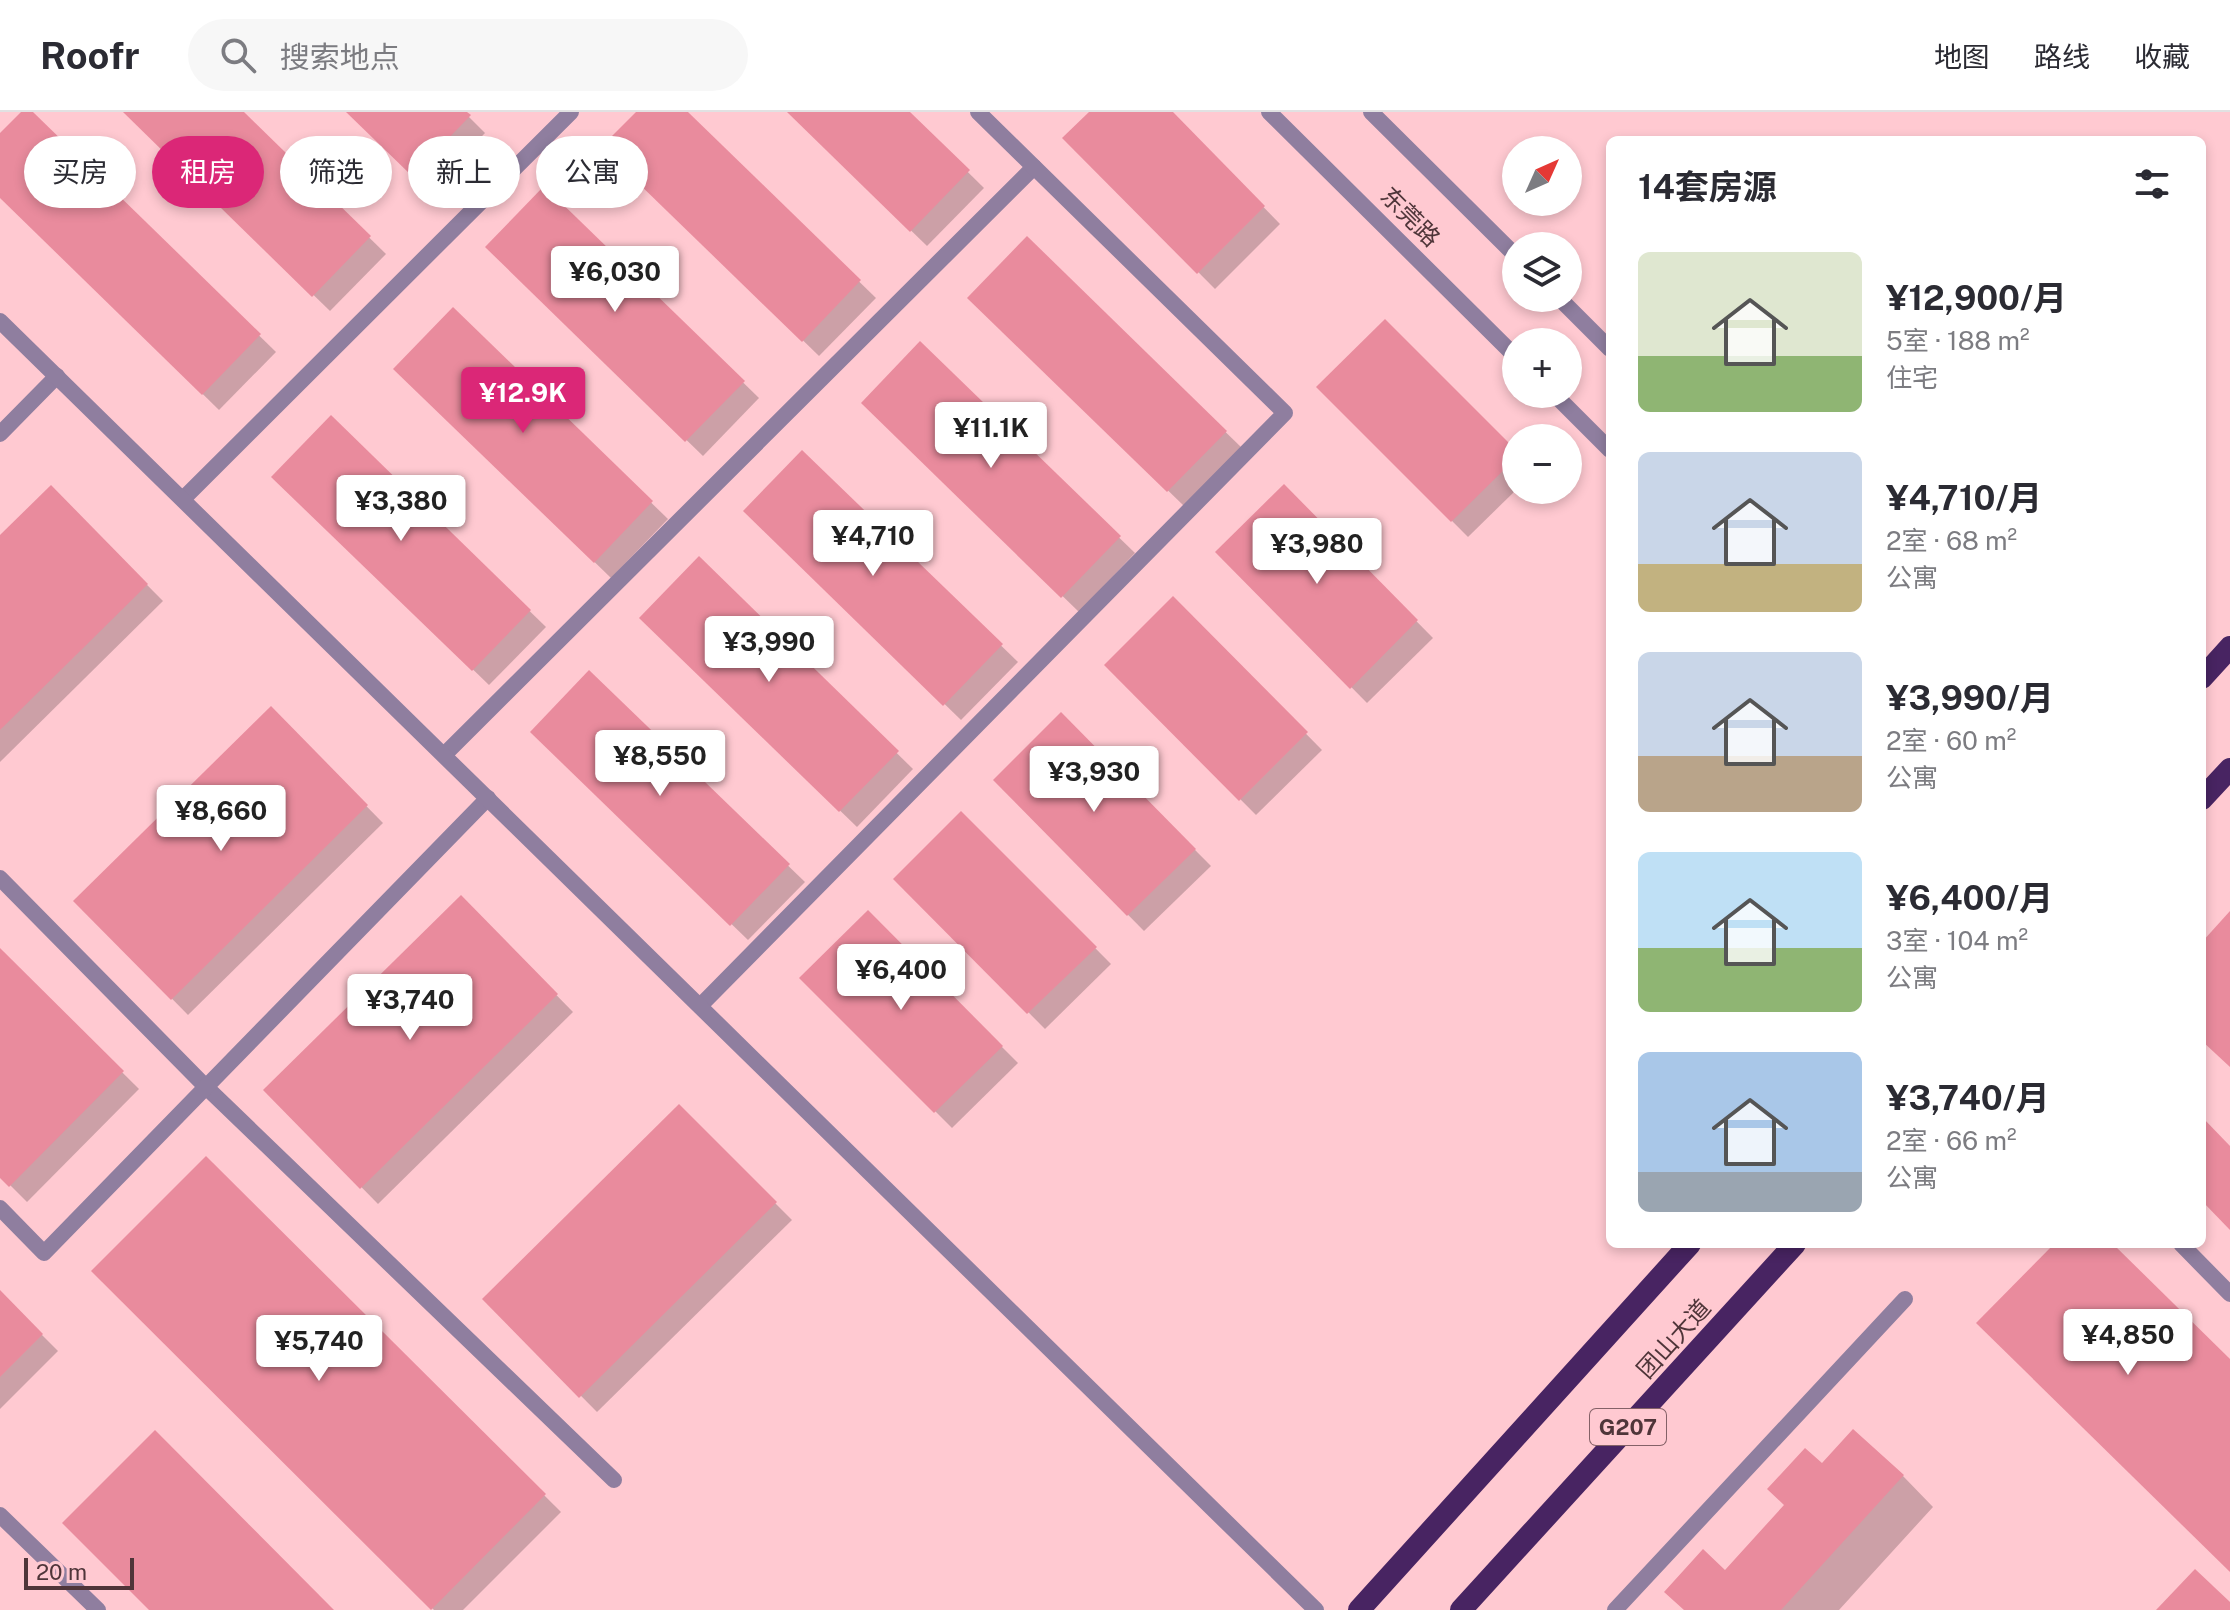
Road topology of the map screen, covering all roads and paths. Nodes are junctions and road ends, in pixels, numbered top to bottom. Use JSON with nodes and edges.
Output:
{"nodes":[{"id":1,"x":571,"y":112,"type":"edge"},
{"id":2,"x":978,"y":112,"type":"edge"},
{"id":3,"x":1269,"y":112,"type":"edge"},
{"id":4,"x":1371,"y":112,"type":"edge"},
{"id":5,"x":1034,"y":167,"type":"junction"},
{"id":6,"x":1502,"y":242,"type":"edge"},
{"id":7,"x":1573,"y":312,"type":"edge"},
{"id":8,"x":0,"y":321,"type":"edge"},
{"id":9,"x":1502,"y":343,"type":"edge"},
{"id":10,"x":1606,"y":345,"type":"edge"},
{"id":11,"x":57,"y":376,"type":"junction"},
{"id":12,"x":1568,"y":408,"type":"edge"},
{"id":13,"x":0,"y":434,"type":"edge"},
{"id":14,"x":1606,"y":446,"type":"edge"},
{"id":15,"x":183,"y":499,"type":"junction"},
{"id":16,"x":2230,"y":647,"type":"edge"},
{"id":17,"x":2206,"y":674,"type":"edge"},
{"id":18,"x":444,"y":755,"type":"junction"},
{"id":19,"x":2227,"y":777,"type":"edge"},
{"id":20,"x":2206,"y":795,"type":"edge"},
{"id":21,"x":488,"y":798,"type":"junction"},
{"id":22,"x":0,"y":878,"type":"edge"},
{"id":23,"x":700,"y":1006,"type":"junction"},
{"id":24,"x":206,"y":1087,"type":"junction"},
{"id":25,"x":0,"y":1208,"type":"edge"},
{"id":26,"x":1686,"y":1248,"type":"edge"},
{"id":27,"x":1791,"y":1248,"type":"edge"},
{"id":28,"x":2185,"y":1248,"type":"edge"},
{"id":29,"x":2230,"y":1294,"type":"edge"},
{"id":30,"x":1905,"y":1299,"type":"dead end"},
{"id":31,"x":614,"y":1480,"type":"dead end"},
{"id":32,"x":0,"y":1515,"type":"edge"},
{"id":33,"x":98,"y":1610,"type":"edge"},
{"id":34,"x":1316,"y":1610,"type":"edge"},
{"id":35,"x":1359,"y":1610,"type":"edge"},
{"id":36,"x":1461,"y":1610,"type":"edge"},
{"id":37,"x":1615,"y":1610,"type":"edge"}],
"edges":[{"from":1,"to":15,"type":"street"},
{"from":2,"to":5,"type":"street"},
{"from":3,"to":9,"type":"street","name":"东莞路"},
{"from":4,"to":6,"type":"street","name":"东莞路"},
{"from":5,"to":18,"type":"street"},
{"from":5,"to":23,"type":"street"},
{"from":7,"to":10,"type":"street"},
{"from":8,"to":11,"type":"street"},
{"from":11,"to":13,"type":"street"},
{"from":11,"to":15,"type":"street"},
{"from":12,"to":14,"type":"street"},
{"from":15,"to":18,"type":"street"},
{"from":16,"to":17,"type":"highway"},
{"from":18,"to":21,"type":"street"},
{"from":19,"to":20,"type":"highway"},
{"from":21,"to":23,"type":"street"},
{"from":21,"to":24,"type":"street"},
{"from":22,"to":24,"type":"street"},
{"from":23,"to":34,"type":"street"},
{"from":24,"to":25,"type":"street"},
{"from":24,"to":31,"type":"street"},
{"from":26,"to":35,"type":"highway"},
{"from":27,"to":36,"type":"highway","name":"团山大道","number":"G207"},
{"from":28,"to":29,"type":"street"},
{"from":30,"to":37,"type":"street"},
{"from":32,"to":33,"type":"street"}]}
